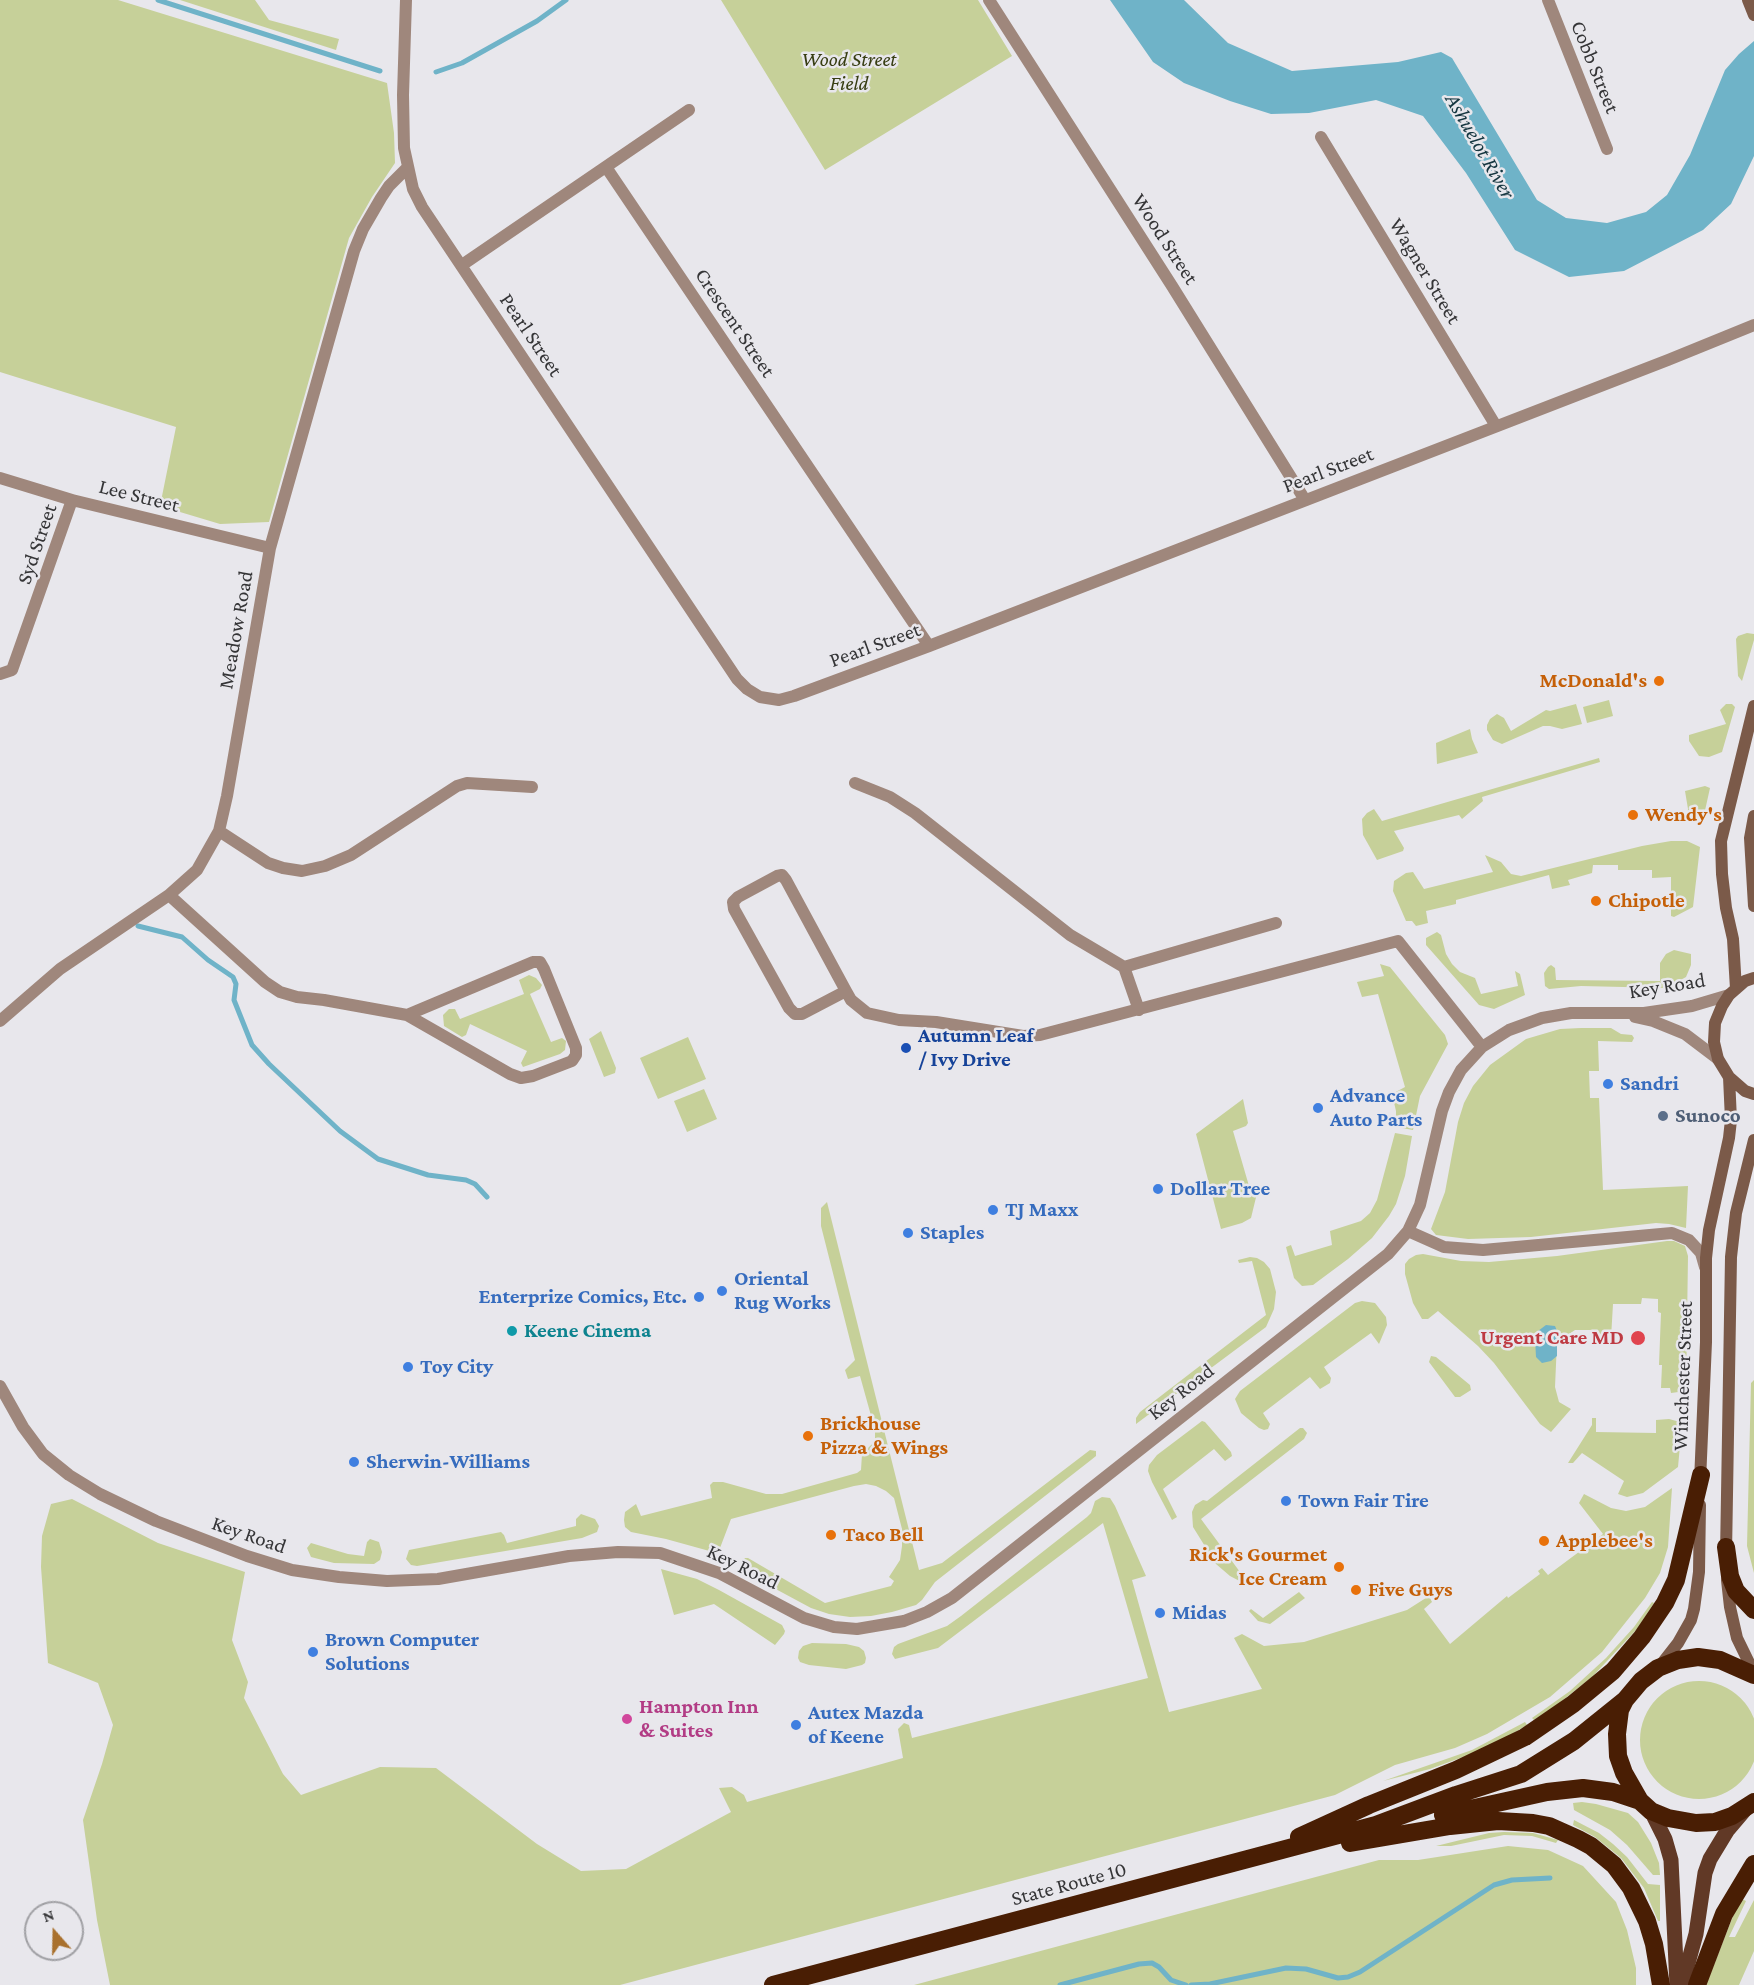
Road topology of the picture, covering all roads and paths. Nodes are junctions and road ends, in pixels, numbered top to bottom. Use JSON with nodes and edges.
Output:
{"nodes":[{"id":1,"x":406,"y":0,"type":"edge"},
{"id":2,"x":989,"y":0,"type":"edge"},
{"id":3,"x":1548,"y":0,"type":"edge"},
{"id":4,"x":1748,"y":0,"type":"edge"},
{"id":5,"x":1754,"y":15,"type":"edge"},
{"id":6,"x":689,"y":110,"type":"dead end"},
{"id":7,"x":1321,"y":137,"type":"dead end"},
{"id":8,"x":1607,"y":149,"type":"dead end"},
{"id":9,"x":606,"y":167,"type":"junction"},
{"id":10,"x":407,"y":168,"type":"junction"},
{"id":11,"x":462,"y":265,"type":"junction"},
{"id":12,"x":1754,"y":325,"type":"edge"},
{"id":13,"x":1496,"y":426,"type":"junction"},
{"id":14,"x":0,"y":478,"type":"edge"},
{"id":15,"x":72,"y":500,"type":"junction"},
{"id":16,"x":1305,"y":500,"type":"junction"},
{"id":17,"x":270,"y":548,"type":"junction"},
{"id":18,"x":929,"y":646,"type":"junction"},
{"id":19,"x":0,"y":674,"type":"edge"},
{"id":20,"x":1754,"y":706,"type":"edge"},
{"id":21,"x":855,"y":783,"type":"dead end"},
{"id":22,"x":532,"y":787,"type":"dead end"},
{"id":23,"x":1754,"y":816,"type":"edge"},
{"id":24,"x":219,"y":831,"type":"junction"},
{"id":25,"x":169,"y":894,"type":"junction"},
{"id":26,"x":1754,"y":906,"type":"edge"},
{"id":27,"x":1276,"y":923,"type":"dead end"},
{"id":28,"x":1124,"y":967,"type":"junction"},
{"id":29,"x":1754,"y":978,"type":"edge"},
{"id":30,"x":846,"y":991,"type":"junction"},
{"id":31,"x":1732,"y":992,"type":"junction"},
{"id":32,"x":1139,"y":1010,"type":"junction"},
{"id":33,"x":1617,"y":1013,"type":"junction"},
{"id":34,"x":407,"y":1015,"type":"junction"},
{"id":35,"x":0,"y":1021,"type":"edge"},
{"id":36,"x":1482,"y":1047,"type":"junction"},
{"id":37,"x":1718,"y":1059,"type":"junction"},
{"id":38,"x":1729,"y":1077,"type":"junction"},
{"id":39,"x":1754,"y":1094,"type":"edge"},
{"id":40,"x":1754,"y":1140,"type":"edge"},
{"id":41,"x":1405,"y":1234,"type":"junction"},
{"id":42,"x":1706,"y":1271,"type":"junction"},
{"id":43,"x":0,"y":1386,"type":"edge"},
{"id":44,"x":1701,"y":1475,"type":"junction"},
{"id":45,"x":1726,"y":1547,"type":"junction"},
{"id":46,"x":1754,"y":1610,"type":"edge"},
{"id":47,"x":1658,"y":1668,"type":"junction"},
{"id":48,"x":1754,"y":1674,"type":"edge"},
{"id":49,"x":1627,"y":1697,"type":"junction"},
{"id":50,"x":1751,"y":1804,"type":"edge"},
{"id":51,"x":1653,"y":1810,"type":"junction"},
{"id":52,"x":1376,"y":1826,"type":"junction"},
{"id":53,"x":1254,"y":1858,"type":"junction"},
{"id":54,"x":1754,"y":1864,"type":"edge"},
{"id":55,"x":773,"y":1985,"type":"edge"},
{"id":56,"x":1662,"y":1985,"type":"edge"},
{"id":57,"x":1680,"y":1985,"type":"edge"},
{"id":58,"x":1697,"y":1985,"type":"edge"}],
"edges":[{"from":1,"to":10,"type":"street","name":"Pearl Street"},
{"from":2,"to":16,"type":"street","name":"Wood Street"},
{"from":3,"to":8,"type":"street","name":"Cobb Street"},
{"from":4,"to":5,"type":"street"},
{"from":6,"to":9,"type":"street"},
{"from":7,"to":13,"type":"street","name":"Wagner Street"},
{"from":9,"to":11,"type":"street"},
{"from":9,"to":18,"type":"street","name":"Crescent Street"},
{"from":10,"to":11,"type":"street","name":"Pearl Street"},
{"from":10,"to":17,"type":"street","name":"Meadow Road"},
{"from":11,"to":18,"type":"street","name":"Pearl Street"},
{"from":12,"to":13,"type":"street","name":"Pearl Street"},
{"from":13,"to":16,"type":"street","name":"Pearl Street"},
{"from":14,"to":15,"type":"street","name":"Lee Street"},
{"from":15,"to":17,"type":"street","name":"Lee Street"},
{"from":15,"to":19,"type":"street","name":"Syd Street"},
{"from":16,"to":18,"type":"street","name":"Pearl Street"},
{"from":17,"to":24,"type":"street","name":"Meadow Road"},
{"from":20,"to":31,"type":"street"},
{"from":21,"to":28,"type":"street"},
{"from":22,"to":24,"type":"street"},
{"from":23,"to":26,"type":"street"},
{"from":24,"to":25,"type":"street","name":"Meadow Road"},
{"from":25,"to":34,"type":"street"},
{"from":25,"to":35,"type":"street","name":"Meadow Road"},
{"from":27,"to":28,"type":"street"},
{"from":28,"to":32,"type":"street"},
{"from":29,"to":31,"type":"street"},
{"from":30,"to":30,"type":"street"},
{"from":30,"to":32,"type":"street"},
{"from":31,"to":33,"type":"street","name":"Key Road"},
{"from":31,"to":37,"type":"street"},
{"from":32,"to":36,"type":"street"},
{"from":33,"to":36,"type":"street"},
{"from":33,"to":37,"type":"street","name":"Key Road"},
{"from":34,"to":34,"type":"street"},
{"from":36,"to":41,"type":"street"},
{"from":37,"to":38,"type":"street"},
{"from":38,"to":39,"type":"street"},
{"from":38,"to":42,"type":"street","name":"Winchester Street"},
{"from":40,"to":45,"type":"street"},
{"from":41,"to":42,"type":"street"},
{"from":41,"to":43,"type":"street","name":"Key Road"},
{"from":42,"to":44,"type":"street","name":"Winchester Street"},
{"from":44,"to":47,"type":"street","name":"Winchester Street"},
{"from":44,"to":53,"type":"highway"},
{"from":45,"to":46,"type":"highway"},
{"from":45,"to":48,"type":"street"},
{"from":47,"to":48,"type":"highway"},
{"from":47,"to":49,"type":"highway","name":"State Route 10"},
{"from":49,"to":51,"type":"highway"},
{"from":49,"to":52,"type":"highway","name":"State Route 10"},
{"from":50,"to":51,"type":"highway","name":"State Route 10"},
{"from":50,"to":57,"type":"main road"},
{"from":51,"to":52,"type":"highway","name":"State Route 10"},
{"from":51,"to":57,"type":"main road"},
{"from":52,"to":53,"type":"highway","name":"State Route 10"},
{"from":53,"to":55,"type":"highway","name":"State Route 10"},
{"from":53,"to":56,"type":"highway"},
{"from":54,"to":58,"type":"highway"}]}
